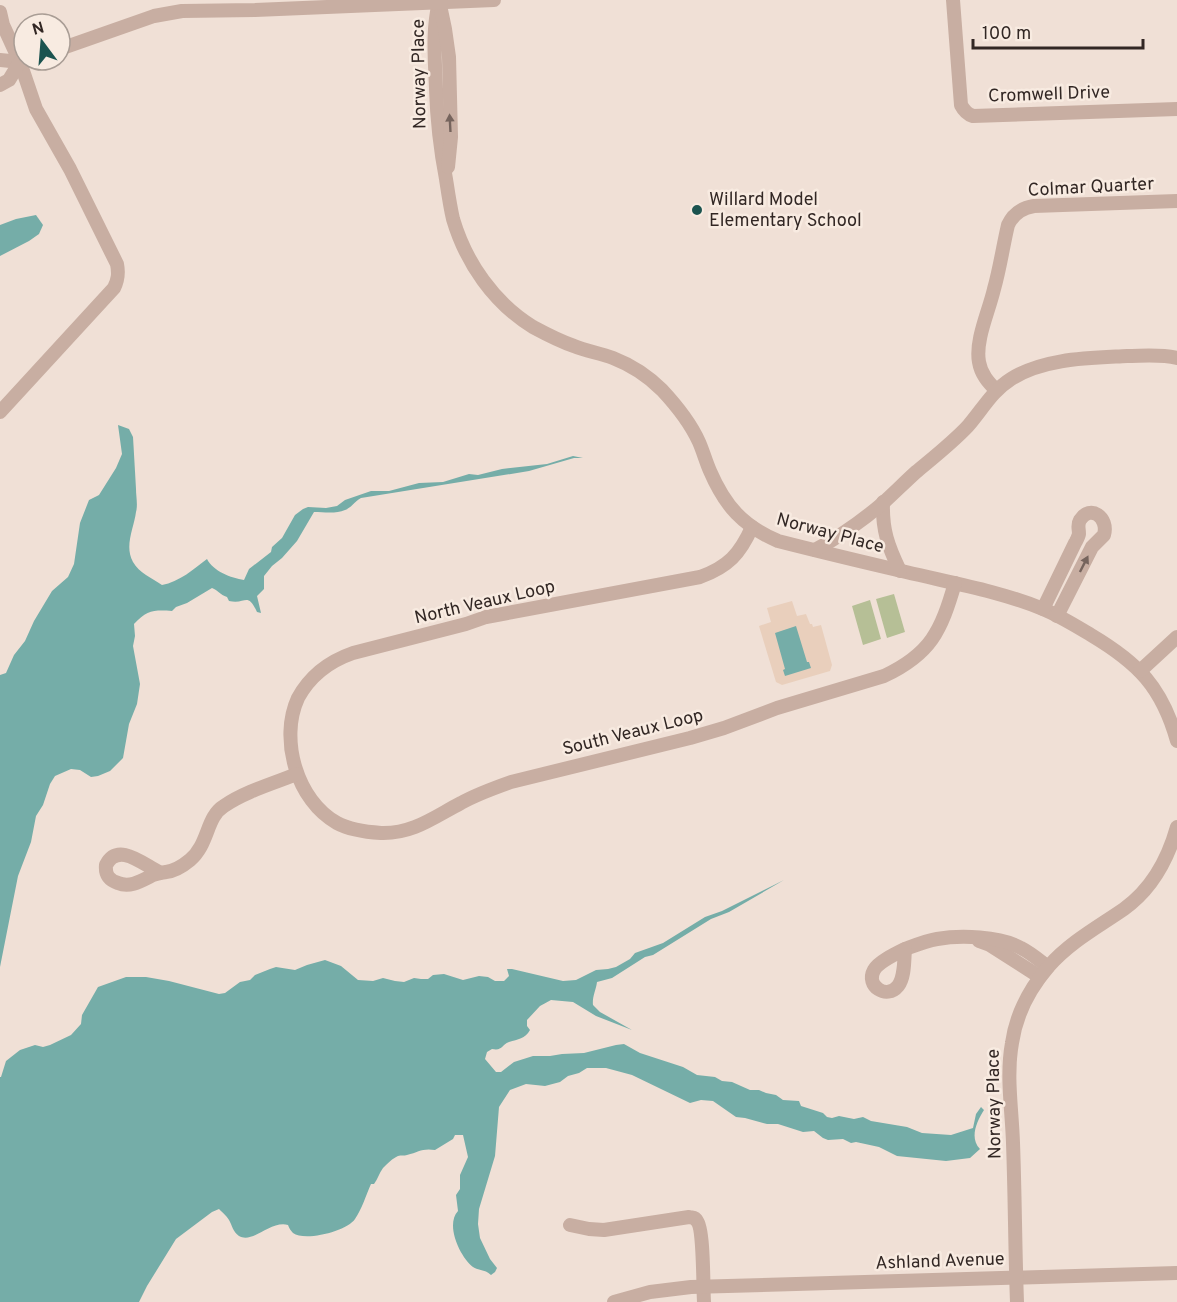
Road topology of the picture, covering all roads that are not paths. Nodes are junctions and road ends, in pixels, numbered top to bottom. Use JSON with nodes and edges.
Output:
{"nodes":[{"id":1,"x":159,"y":0,"type":"edge"},
{"id":2,"x":494,"y":0,"type":"edge"},
{"id":3,"x":953,"y":0,"type":"edge"},
{"id":4,"x":439,"y":3,"type":"junction"},
{"id":5,"x":0,"y":12,"type":"edge"},
{"id":6,"x":162,"y":14,"type":"junction"},
{"id":7,"x":12,"y":41,"type":"edge"},
{"id":8,"x":72,"y":45,"type":"edge"},
{"id":9,"x":15,"y":72,"type":"edge"},
{"id":10,"x":26,"y":72,"type":"edge"},
{"id":11,"x":0,"y":86,"type":"edge"},
{"id":12,"x":1177,"y":110,"type":"edge"},
{"id":13,"x":1177,"y":201,"type":"edge"},
{"id":14,"x":1177,"y":358,"type":"edge"},
{"id":15,"x":996,"y":390,"type":"junction"},
{"id":16,"x":0,"y":412,"type":"edge"},
{"id":17,"x":883,"y":502,"type":"junction"},
{"id":18,"x":752,"y":527,"type":"junction"},
{"id":19,"x":1079,"y":534,"type":"junction"},
{"id":20,"x":1095,"y":543,"type":"junction"},
{"id":21,"x":815,"y":550,"type":"junction"},
{"id":22,"x":900,"y":571,"type":"junction"},
{"id":23,"x":955,"y":583,"type":"junction"},
{"id":24,"x":1043,"y":609,"type":"junction"},
{"id":25,"x":1057,"y":616,"type":"junction"},
{"id":26,"x":1177,"y":637,"type":"edge"},
{"id":27,"x":1140,"y":671,"type":"junction"},
{"id":28,"x":1177,"y":741,"type":"edge"},
{"id":29,"x":297,"y":774,"type":"junction"},
{"id":30,"x":1177,"y":827,"type":"edge"},
{"id":31,"x":159,"y":872,"type":"dead end"},
{"id":32,"x":905,"y":949,"type":"dead end"},
{"id":33,"x":1044,"y":972,"type":"junction"},
{"id":34,"x":570,"y":1225,"type":"dead end"},
{"id":35,"x":1177,"y":1273,"type":"edge"},
{"id":36,"x":1016,"y":1278,"type":"junction"},
{"id":37,"x":703,"y":1287,"type":"junction"},
{"id":38,"x":614,"y":1302,"type":"edge"},
{"id":39,"x":704,"y":1302,"type":"edge"},
{"id":40,"x":1017,"y":1302,"type":"edge"}],
"edges":[{"from":1,"to":6,"type":"street"},
{"from":2,"to":4,"type":"street"},
{"from":3,"to":12,"type":"street","name":"Cromwell Drive"},
{"from":4,"to":6,"type":"street"},
{"from":4,"to":18,"type":"street","name":"Norway Place"},
{"from":5,"to":7,"type":"street"},
{"from":6,"to":8,"type":"street"},
{"from":9,"to":11,"type":"street"},
{"from":10,"to":16,"type":"street"},
{"from":13,"to":15,"type":"street","name":"Colmar Quarter"},
{"from":14,"to":15,"type":"street"},
{"from":15,"to":17,"type":"street"},
{"from":17,"to":21,"type":"street"},
{"from":17,"to":22,"type":"street"},
{"from":18,"to":21,"type":"street","name":"Norway Place"},
{"from":18,"to":29,"type":"street","name":"North Veaux Loop"},
{"from":19,"to":20,"type":"street"},
{"from":19,"to":20,"type":"street"},
{"from":19,"to":24,"type":"street"},
{"from":25,"to":20,"type":"street","one_way":true},
{"from":21,"to":22,"type":"street","name":"Norway Place"},
{"from":22,"to":23,"type":"street","name":"Norway Place"},
{"from":23,"to":24,"type":"street","name":"Norway Place"},
{"from":23,"to":29,"type":"street","name":"South Veaux Loop"},
{"from":24,"to":25,"type":"street","name":"Norway Place"},
{"from":25,"to":27,"type":"street","name":"Norway Place"},
{"from":26,"to":27,"type":"street"},
{"from":27,"to":28,"type":"street","name":"Norway Place"},
{"from":29,"to":31,"type":"street"},
{"from":30,"to":33,"type":"street","name":"Norway Place"},
{"from":32,"to":33,"type":"street"},
{"from":33,"to":36,"type":"street","name":"Norway Place"},
{"from":34,"to":37,"type":"street"},
{"from":35,"to":36,"type":"street","name":"Ashland Avenue"},
{"from":36,"to":37,"type":"street","name":"Ashland Avenue"},
{"from":36,"to":40,"type":"street","name":"Norway Place"},
{"from":37,"to":38,"type":"street","name":"Ashland Avenue"},
{"from":37,"to":39,"type":"street"}]}
